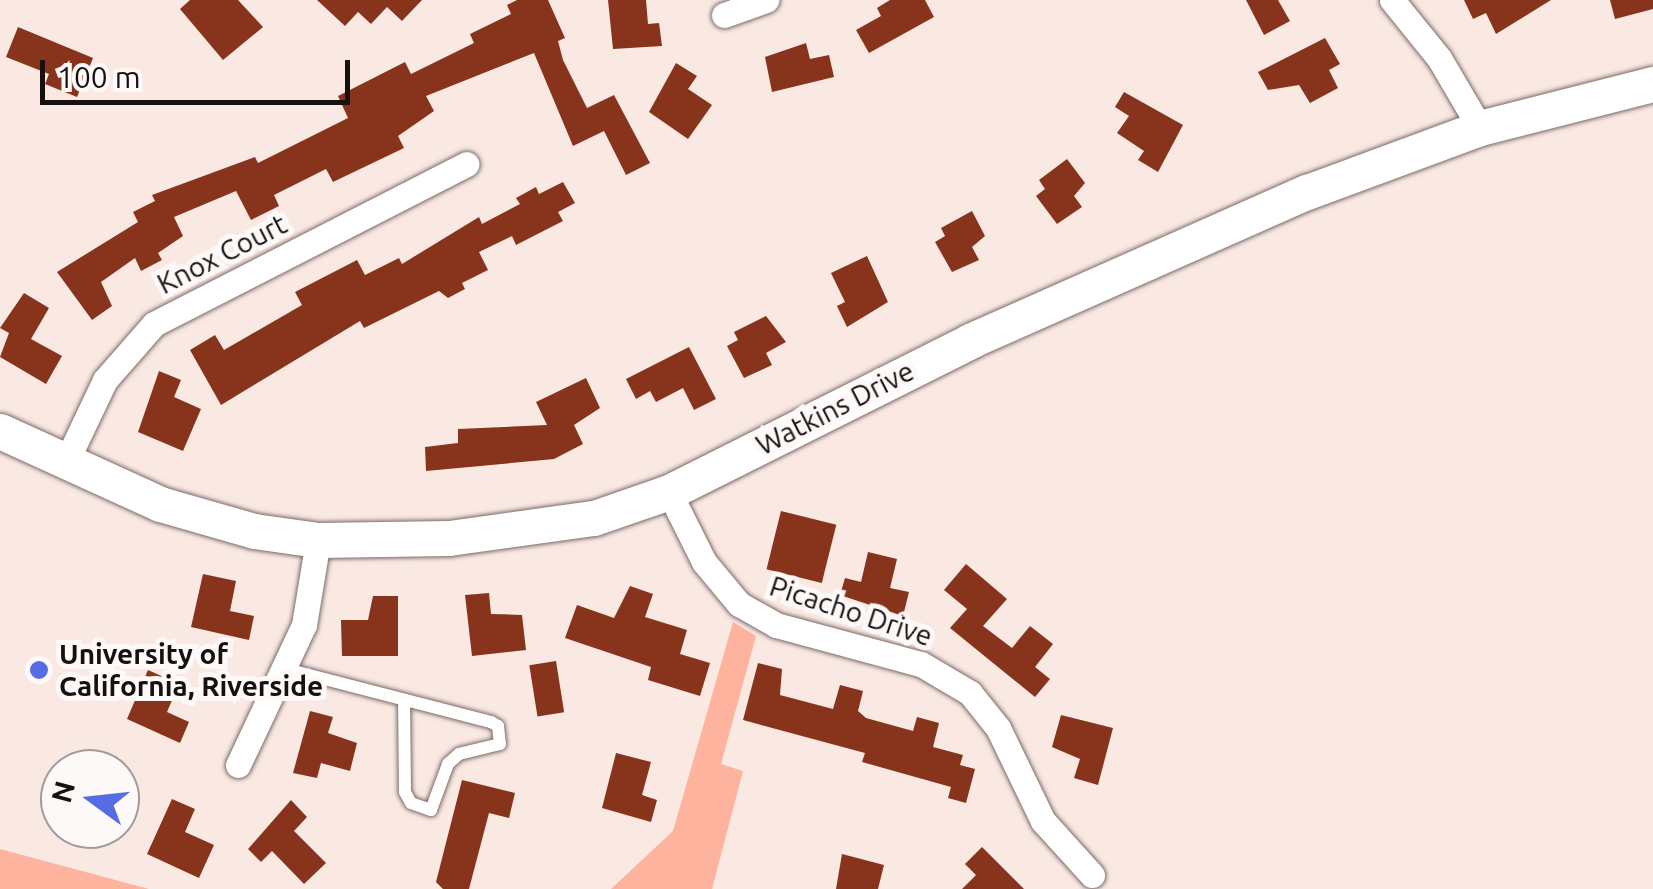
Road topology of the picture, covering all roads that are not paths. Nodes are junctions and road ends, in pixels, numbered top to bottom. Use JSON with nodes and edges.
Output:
{"nodes":[{"id":1,"x":766,"y":0,"type":"edge"},
{"id":2,"x":1392,"y":0,"type":"edge"},
{"id":3,"x":724,"y":15,"type":"dead end"},
{"id":4,"x":1653,"y":84,"type":"edge"},
{"id":5,"x":1480,"y":128,"type":"junction"},
{"id":6,"x":466,"y":164,"type":"dead end"},
{"id":7,"x":0,"y":431,"type":"edge"},
{"id":8,"x":66,"y":462,"type":"junction"},
{"id":9,"x":669,"y":492,"type":"junction"},
{"id":10,"x":318,"y":540,"type":"junction"},
{"id":11,"x":286,"y":669,"type":"junction"},
{"id":12,"x":404,"y":701,"type":"junction"},
{"id":13,"x":238,"y":765,"type":"dead end"},
{"id":14,"x":1092,"y":875,"type":"dead end"}],
"edges":[{"from":1,"to":3,"type":"street"},
{"from":2,"to":5,"type":"street"},
{"from":4,"to":5,"type":"main road","name":"Watkins Drive"},
{"from":5,"to":9,"type":"main road","name":"Watkins Drive"},
{"from":6,"to":8,"type":"street","name":"Knox Court"},
{"from":7,"to":8,"type":"main road","name":"Watkins Drive"},
{"from":8,"to":10,"type":"main road","name":"Watkins Drive"},
{"from":9,"to":10,"type":"main road","name":"Watkins Drive"},
{"from":9,"to":14,"type":"street","name":"Picacho Drive"},
{"from":10,"to":11,"type":"street"},
{"from":11,"to":12,"type":"lane"},
{"from":11,"to":13,"type":"street"},
{"from":12,"to":12,"type":"lane"}]}
